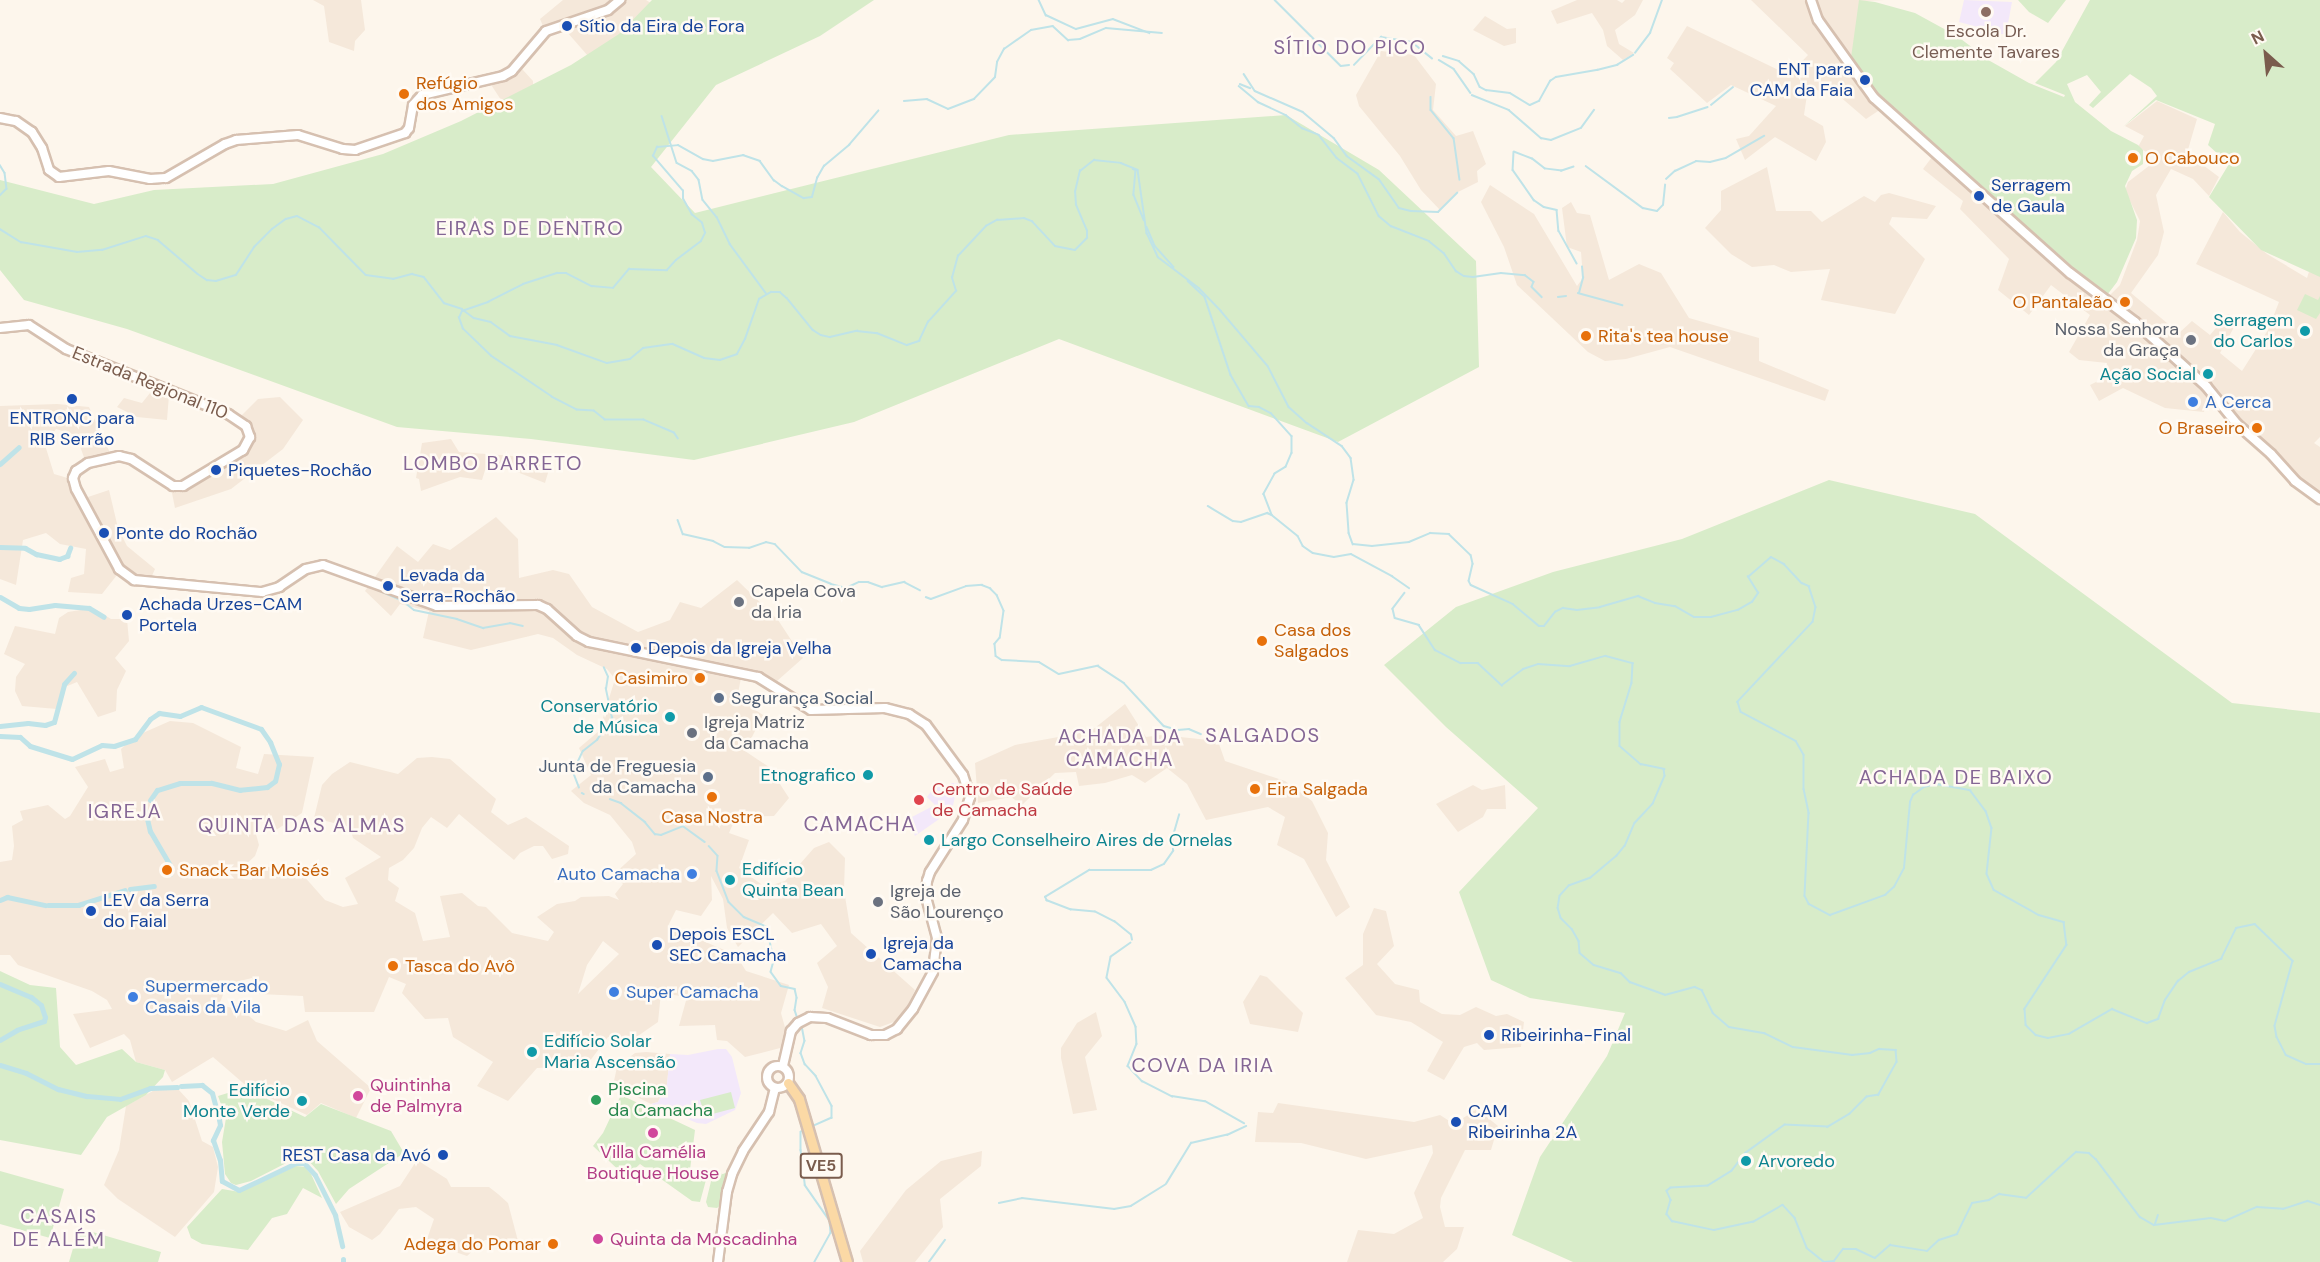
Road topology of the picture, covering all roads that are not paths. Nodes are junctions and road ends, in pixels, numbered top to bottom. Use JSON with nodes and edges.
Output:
{"nodes":[{"id":1,"x":620,"y":0,"type":"edge"},
{"id":2,"x":1811,"y":0,"type":"edge"},
{"id":3,"x":0,"y":118,"type":"edge"},
{"id":4,"x":0,"y":328,"type":"edge"},
{"id":5,"x":2320,"y":499,"type":"edge"},
{"id":6,"x":783,"y":1066,"type":"junction"},
{"id":7,"x":788,"y":1083,"type":"junction"},
{"id":8,"x":776,"y":1088,"type":"junction"},
{"id":9,"x":718,"y":1262,"type":"edge"},
{"id":10,"x":847,"y":1262,"type":"edge"}],
"edges":[{"from":1,"to":3,"type":"main road"},
{"from":2,"to":5,"type":"main road"},
{"from":4,"to":6,"type":"main road","name":"Estrada Regional 110"},
{"from":6,"to":7,"type":"main road"},
{"from":6,"to":8,"type":"main road"},
{"from":7,"to":8,"type":"main road"},
{"from":7,"to":10,"type":"main road","number":"VE5"},
{"from":8,"to":9,"type":"main road"}]}
